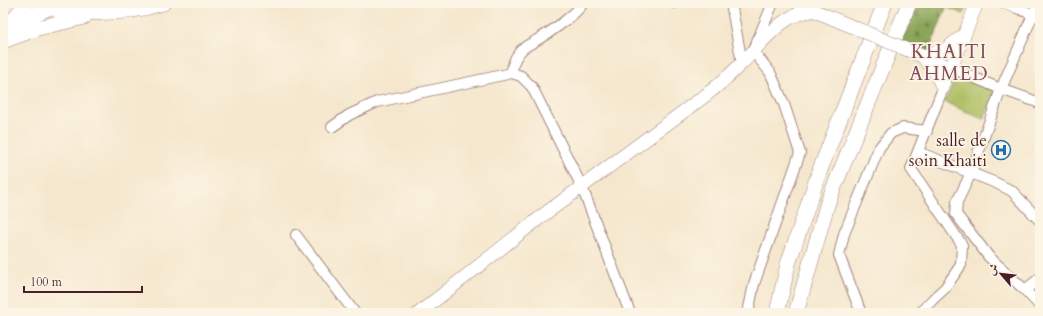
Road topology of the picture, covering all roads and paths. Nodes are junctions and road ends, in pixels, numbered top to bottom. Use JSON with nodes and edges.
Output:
{"nodes":[{"id":1,"x":26,"y":3,"type":"edge"},
{"id":2,"x":92,"y":3,"type":"edge"},
{"id":3,"x":125,"y":3,"type":"edge"},
{"id":4,"x":163,"y":3,"type":"edge"},
{"id":5,"x":583,"y":3,"type":"edge"},
{"id":6,"x":731,"y":3,"type":"edge"},
{"id":7,"x":773,"y":3,"type":"edge"},
{"id":8,"x":886,"y":3,"type":"edge"},
{"id":9,"x":909,"y":3,"type":"edge"},
{"id":10,"x":976,"y":3,"type":"edge"},
{"id":11,"x":1004,"y":3,"type":"edge"},
{"id":12,"x":1038,"y":3,"type":"edge"},
{"id":13,"x":50,"y":6,"type":"edge"},
{"id":14,"x":806,"y":7,"type":"edge"},
{"id":15,"x":105,"y":12,"type":"junction"},
{"id":16,"x":1037,"y":16,"type":"edge"},
{"id":17,"x":3,"y":28,"type":"edge"},
{"id":18,"x":964,"y":35,"type":"junction"},
{"id":19,"x":3,"y":37,"type":"edge"},
{"id":20,"x":3,"y":41,"type":"edge"},
{"id":21,"x":753,"y":51,"type":"junction"},
{"id":22,"x":919,"y":55,"type":"junction"},
{"id":23,"x":742,"y":63,"type":"junction"},
{"id":24,"x":951,"y":68,"type":"junction"},
{"id":25,"x":512,"y":73,"type":"junction"},
{"id":26,"x":944,"y":88,"type":"junction"},
{"id":27,"x":1001,"y":89,"type":"junction"},
{"id":28,"x":1040,"y":103,"type":"edge"},
{"id":29,"x":332,"y":127,"type":"dead end"},
{"id":30,"x":927,"y":131,"type":"junction"},
{"id":31,"x":918,"y":152,"type":"junction"},
{"id":32,"x":971,"y":173,"type":"junction"},
{"id":33,"x":582,"y":187,"type":"junction"},
{"id":34,"x":1036,"y":209,"type":"edge"},
{"id":35,"x":1040,"y":221,"type":"edge"},
{"id":36,"x":296,"y":235,"type":"dead end"},
{"id":37,"x":1040,"y":278,"type":"edge"},
{"id":38,"x":1025,"y":290,"type":"junction"},
{"id":39,"x":1040,"y":306,"type":"edge"},
{"id":40,"x":354,"y":313,"type":"edge"},
{"id":41,"x":419,"y":313,"type":"edge"},
{"id":42,"x":630,"y":313,"type":"edge"},
{"id":43,"x":748,"y":313,"type":"edge"},
{"id":44,"x":777,"y":313,"type":"edge"},
{"id":45,"x":796,"y":313,"type":"edge"},
{"id":46,"x":861,"y":313,"type":"edge"},
{"id":47,"x":920,"y":313,"type":"edge"}],
"edges":[{"from":1,"to":17,"type":"highway"},
{"from":2,"to":3,"type":"highway"},
{"from":4,"to":15,"type":"highway"},
{"from":5,"to":25,"type":"street"},
{"from":6,"to":23,"type":"street"},
{"from":7,"to":21,"type":"street"},
{"from":8,"to":44,"type":"highway"},
{"from":9,"to":45,"type":"highway"},
{"from":10,"to":18,"type":"main road"},
{"from":11,"to":16,"type":"street"},
{"from":12,"to":16,"type":"street"},
{"from":13,"to":15,"type":"highway"},
{"from":13,"to":19,"type":"highway"},
{"from":14,"to":21,"type":"main road"},
{"from":14,"to":22,"type":"main road","bridge":true},
{"from":15,"to":20,"type":"highway"},
{"from":16,"to":27,"type":"street"},
{"from":18,"to":22,"type":"main road"},
{"from":18,"to":24,"type":"main road"},
{"from":21,"to":23,"type":"main road"},
{"from":21,"to":43,"type":"street"},
{"from":22,"to":24,"type":"main road"},
{"from":22,"to":26,"type":"main road"},
{"from":23,"to":33,"type":"main road"},
{"from":24,"to":26,"type":"street"},
{"from":24,"to":27,"type":"street"},
{"from":25,"to":29,"type":"street"},
{"from":25,"to":33,"type":"street"},
{"from":26,"to":30,"type":"street"},
{"from":27,"to":28,"type":"street"},
{"from":27,"to":32,"type":"street"},
{"from":30,"to":31,"type":"street"},
{"from":30,"to":46,"type":"street"},
{"from":31,"to":32,"type":"street"},
{"from":31,"to":47,"type":"street"},
{"from":32,"to":34,"type":"street"},
{"from":32,"to":38,"type":"street"},
{"from":33,"to":41,"type":"main road"},
{"from":33,"to":42,"type":"street"},
{"from":34,"to":35,"type":"street"},
{"from":36,"to":40,"type":"street"},
{"from":37,"to":38,"type":"street"},
{"from":38,"to":39,"type":"street"}]}
